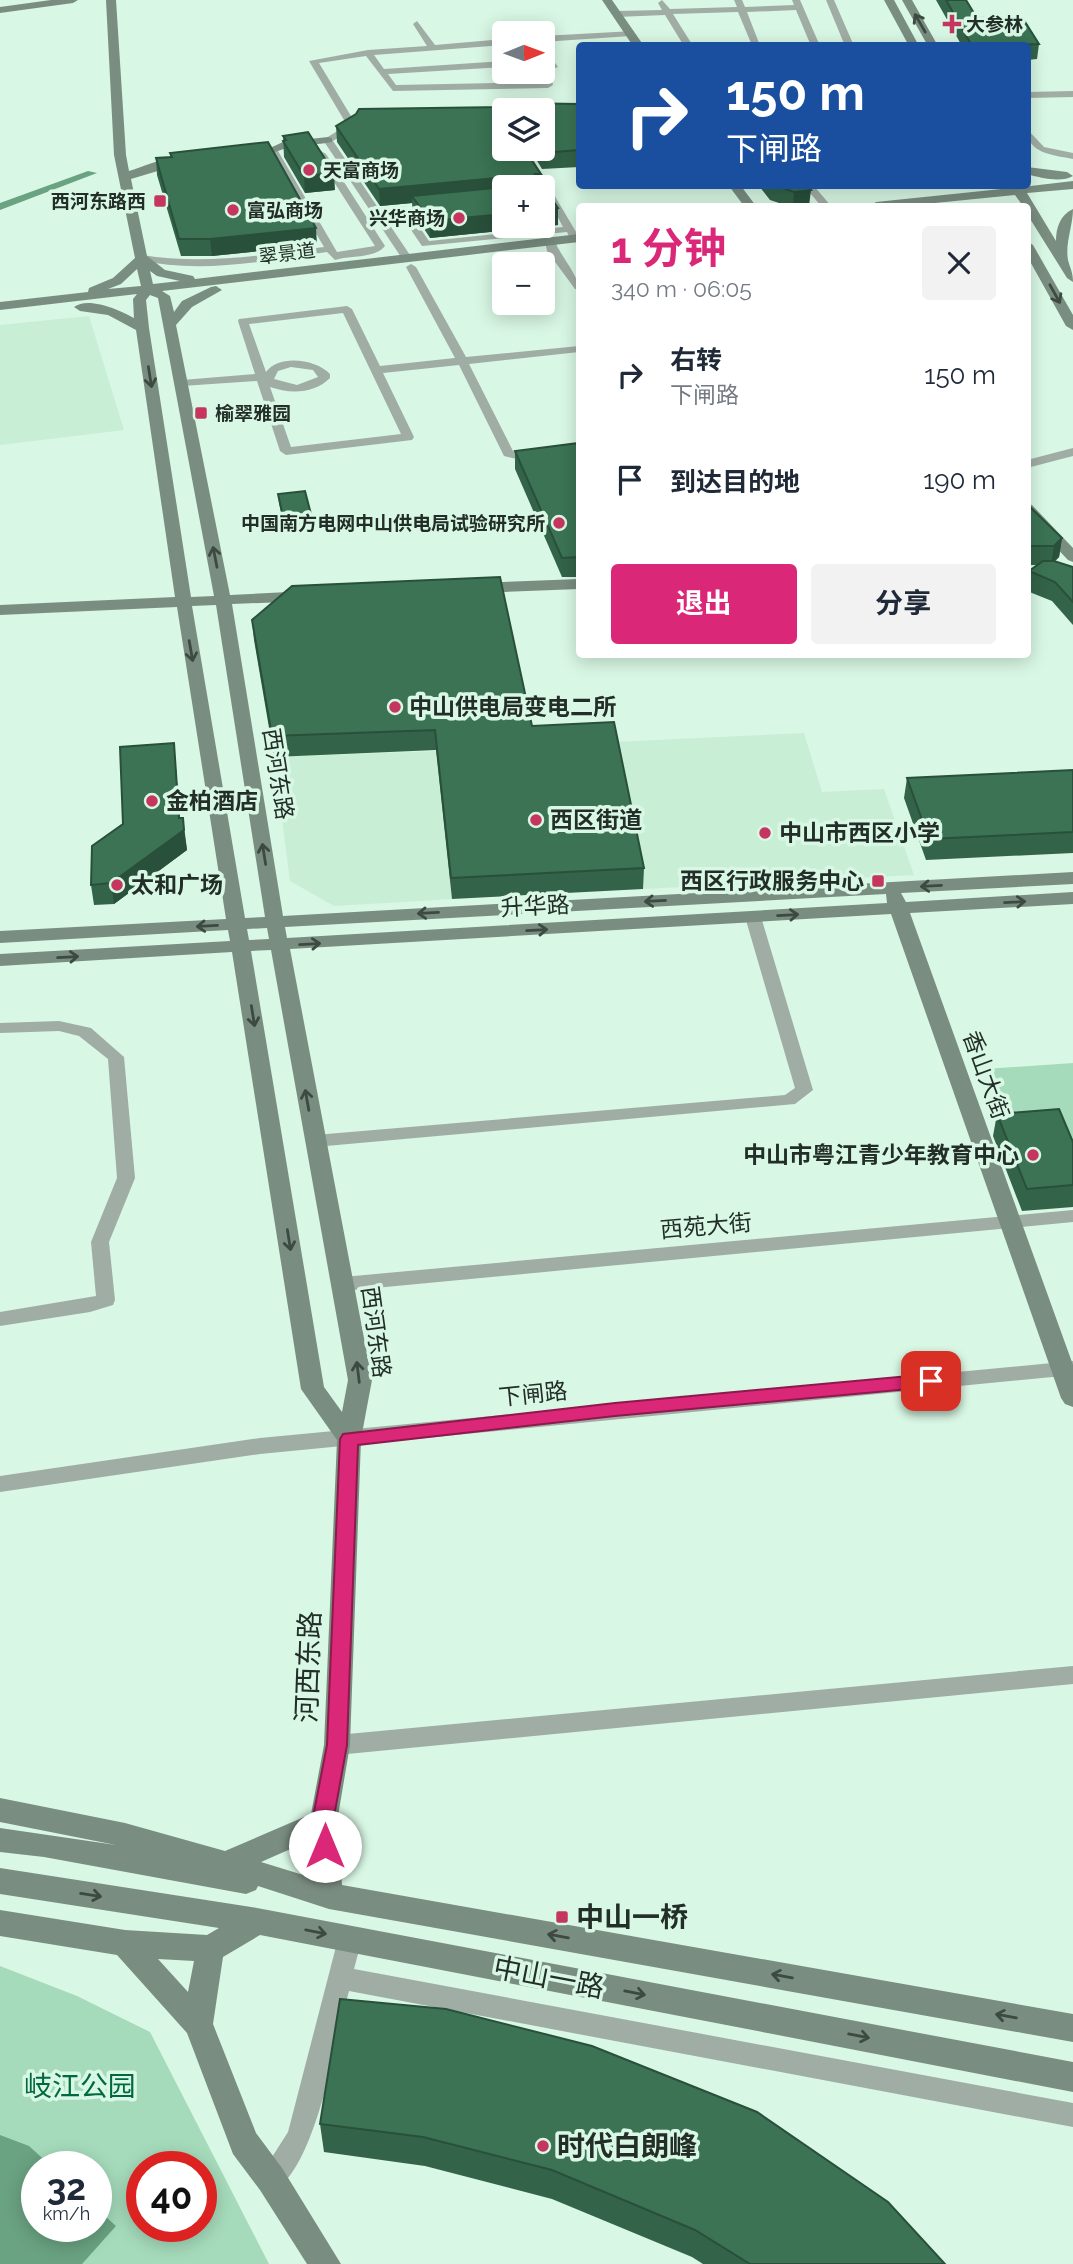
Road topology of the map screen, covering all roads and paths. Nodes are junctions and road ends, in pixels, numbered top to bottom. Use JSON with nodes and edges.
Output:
{"nodes":[{"id":1,"x":74,"y":0,"type":"edge"},
{"id":2,"x":111,"y":0,"type":"edge"},
{"id":3,"x":607,"y":0,"type":"edge"},
{"id":4,"x":661,"y":0,"type":"edge"},
{"id":5,"x":830,"y":0,"type":"edge"},
{"id":6,"x":889,"y":0,"type":"edge"},
{"id":7,"x":907,"y":0,"type":"edge"},
{"id":8,"x":740,"y":4,"type":"edge"},
{"id":9,"x":798,"y":4,"type":"edge"},
{"id":10,"x":0,"y":10,"type":"edge"},
{"id":11,"x":667,"y":11,"type":"junction"},
{"id":12,"x":617,"y":14,"type":"junction"},
{"id":13,"x":417,"y":24,"type":"dead end"},
{"id":14,"x":631,"y":33,"type":"junction"},
{"id":15,"x":555,"y":38,"type":"edge"},
{"id":16,"x":637,"y":42,"type":"edge"},
{"id":17,"x":686,"y":42,"type":"edge"},
{"id":18,"x":755,"y":42,"type":"edge"},
{"id":19,"x":814,"y":42,"type":"edge"},
{"id":20,"x":848,"y":42,"type":"edge"},
{"id":21,"x":912,"y":42,"type":"edge"},
{"id":22,"x":931,"y":42,"type":"edge"},
{"id":23,"x":492,"y":43,"type":"edge"},
{"id":24,"x":432,"y":47,"type":"junction"},
{"id":25,"x":368,"y":52,"type":"junction"},
{"id":26,"x":492,"y":65,"type":"edge"},
{"id":27,"x":382,"y":72,"type":"junction"},
{"id":28,"x":548,"y":84,"type":"edge"},
{"id":29,"x":1073,"y":94,"type":"edge"},
{"id":30,"x":1031,"y":95,"type":"edge"},
{"id":31,"x":360,"y":118,"type":"edge"},
{"id":32,"x":347,"y":119,"type":"junction"},
{"id":33,"x":1031,"y":137,"type":"edge"},
{"id":34,"x":328,"y":140,"type":"junction"},
{"id":35,"x":314,"y":142,"type":"junction"},
{"id":36,"x":273,"y":151,"type":"junction"},
{"id":37,"x":236,"y":155,"type":"edge"},
{"id":38,"x":1073,"y":156,"type":"edge"},
{"id":39,"x":199,"y":160,"type":"edge"},
{"id":40,"x":1031,"y":171,"type":"edge"},
{"id":41,"x":127,"y":176,"type":"junction"},
{"id":42,"x":1073,"y":177,"type":"edge"},
{"id":43,"x":1073,"y":185,"type":"edge"},
{"id":44,"x":812,"y":189,"type":"edge"},
{"id":45,"x":939,"y":189,"type":"edge"},
{"id":46,"x":1020,"y":192,"type":"edge"},
{"id":47,"x":1073,"y":195,"type":"edge"},
{"id":48,"x":999,"y":197,"type":"edge"},
{"id":49,"x":823,"y":203,"type":"edge"},
{"id":50,"x":880,"y":203,"type":"edge"},
{"id":51,"x":917,"y":203,"type":"edge"},
{"id":52,"x":978,"y":203,"type":"edge"},
{"id":53,"x":414,"y":207,"type":"edge"},
{"id":54,"x":401,"y":208,"type":"junction"},
{"id":55,"x":555,"y":208,"type":"edge"},
{"id":56,"x":1031,"y":209,"type":"edge"},
{"id":57,"x":375,"y":211,"type":"junction"},
{"id":58,"x":1073,"y":213,"type":"edge"},
{"id":59,"x":576,"y":238,"type":"edge"},
{"id":60,"x":551,"y":246,"type":"junction"},
{"id":61,"x":335,"y":257,"type":"junction"},
{"id":62,"x":142,"y":258,"type":"junction"},
{"id":63,"x":1032,"y":259,"type":"edge"},
{"id":64,"x":1063,"y":260,"type":"junction"},
{"id":65,"x":409,"y":263,"type":"junction"},
{"id":66,"x":1073,"y":278,"type":"edge"},
{"id":67,"x":576,"y":283,"type":"edge"},
{"id":68,"x":216,"y":286,"type":"junction"},
{"id":69,"x":144,"y":294,"type":"junction"},
{"id":70,"x":164,"y":296,"type":"junction"},
{"id":71,"x":65,"y":303,"type":"junction"},
{"id":72,"x":0,"y":306,"type":"edge"},
{"id":73,"x":0,"y":314,"type":"edge"},
{"id":74,"x":170,"y":324,"type":"junction"},
{"id":75,"x":1073,"y":326,"type":"edge"},
{"id":76,"x":142,"y":328,"type":"junction"},
{"id":77,"x":576,"y":349,"type":"edge"},
{"id":78,"x":463,"y":362,"type":"junction"},
{"id":79,"x":376,"y":370,"type":"junction"},
{"id":80,"x":265,"y":377,"type":"junction"},
{"id":81,"x":182,"y":383,"type":"junction"},
{"id":82,"x":1073,"y":452,"type":"edge"},
{"id":83,"x":576,"y":454,"type":"edge"},
{"id":84,"x":1031,"y":463,"type":"edge"},
{"id":85,"x":1031,"y":512,"type":"edge"},
{"id":86,"x":1073,"y":556,"type":"edge"},
{"id":87,"x":576,"y":584,"type":"edge"},
{"id":88,"x":460,"y":589,"type":"edge"},
{"id":89,"x":321,"y":595,"type":"edge"},
{"id":90,"x":223,"y":600,"type":"junction"},
{"id":91,"x":183,"y":602,"type":"junction"},
{"id":92,"x":0,"y":610,"type":"edge"},
{"id":93,"x":1073,"y":878,"type":"edge"},
{"id":94,"x":891,"y":888,"type":"junction"},
{"id":95,"x":747,"y":896,"type":"junction"},
{"id":96,"x":1073,"y":898,"type":"edge"},
{"id":97,"x":899,"y":909,"type":"junction"},
{"id":98,"x":753,"y":917,"type":"junction"},
{"id":99,"x":275,"y":922,"type":"junction"},
{"id":100,"x":237,"y":924,"type":"junction"},
{"id":101,"x":0,"y":937,"type":"edge"},
{"id":102,"x":280,"y":946,"type":"junction"},
{"id":103,"x":242,"y":948,"type":"junction"},
{"id":104,"x":0,"y":960,"type":"edge"},
{"id":105,"x":0,"y":1028,"type":"edge"},
{"id":106,"x":315,"y":1141,"type":"junction"},
{"id":107,"x":1073,"y":1216,"type":"edge"},
{"id":108,"x":1010,"y":1222,"type":"junction"},
{"id":109,"x":343,"y":1284,"type":"junction"},
{"id":110,"x":0,"y":1319,"type":"edge"},
{"id":111,"x":1068,"y":1368,"type":"edge"},
{"id":112,"x":1073,"y":1398,"type":"edge"},
{"id":113,"x":349,"y":1439,"type":"junction"},
{"id":114,"x":0,"y":1484,"type":"edge"},
{"id":115,"x":1073,"y":1675,"type":"edge"},
{"id":116,"x":337,"y":1745,"type":"junction"},
{"id":117,"x":0,"y":1810,"type":"edge"},
{"id":118,"x":323,"y":1822,"type":"junction"},
{"id":119,"x":0,"y":1840,"type":"edge"},
{"id":120,"x":229,"y":1863,"type":"junction"},
{"id":121,"x":194,"y":1871,"type":"junction"},
{"id":122,"x":12,"y":1883,"type":"edge"},
{"id":123,"x":329,"y":1896,"type":"junction"},
{"id":124,"x":257,"y":1921,"type":"junction"},
{"id":125,"x":0,"y":1923,"type":"edge"},
{"id":126,"x":350,"y":1939,"type":"junction"},
{"id":127,"x":125,"y":1943,"type":"junction"},
{"id":128,"x":209,"y":1949,"type":"junction"},
{"id":129,"x":340,"y":1978,"type":"junction"},
{"id":130,"x":198,"y":2024,"type":"junction"},
{"id":131,"x":1073,"y":2028,"type":"edge"},
{"id":132,"x":1073,"y":2077,"type":"edge"},
{"id":133,"x":1073,"y":2115,"type":"edge"},
{"id":134,"x":271,"y":2179,"type":"junction"},
{"id":135,"x":325,"y":2264,"type":"edge"}],
"edges":[{"from":1,"to":10,"type":"street"},
{"from":2,"to":41,"type":"street"},
{"from":3,"to":12,"type":"street"},
{"from":4,"to":11,"type":"street"},
{"from":5,"to":20,"type":"street"},
{"from":6,"to":21,"type":"street"},
{"from":22,"to":7,"type":"street","one_way":true},
{"from":8,"to":9,"type":"street"},
{"from":8,"to":11,"type":"street"},
{"from":8,"to":18,"type":"street"},
{"from":9,"to":19,"type":"street"},
{"from":11,"to":12,"type":"street"},
{"from":11,"to":17,"type":"street"},
{"from":12,"to":14,"type":"street"},
{"from":13,"to":24,"type":"street"},
{"from":14,"to":15,"type":"street"},
{"from":14,"to":16,"type":"street"},
{"from":23,"to":24,"type":"street"},
{"from":24,"to":25,"type":"street"},
{"from":25,"to":27,"type":"street"},
{"from":25,"to":32,"type":"street"},
{"from":26,"to":27,"type":"street"},
{"from":27,"to":28,"type":"street"},
{"from":29,"to":30,"type":"street"},
{"from":31,"to":32,"type":"street"},
{"from":32,"to":34,"type":"street"},
{"from":33,"to":38,"type":"street"},
{"from":34,"to":35,"type":"street"},
{"from":34,"to":57,"type":"street"},
{"from":35,"to":36,"type":"street"},
{"from":35,"to":61,"type":"street"},
{"from":36,"to":37,"type":"street"},
{"from":36,"to":61,"type":"street"},
{"from":39,"to":41,"type":"street"},
{"from":40,"to":42,"type":"street"},
{"from":41,"to":62,"type":"street"},
{"from":43,"to":46,"type":"street"},
{"from":44,"to":49,"type":"street"},
{"from":45,"to":50,"type":"street"},
{"from":46,"to":47,"type":"street"},
{"from":46,"to":48,"type":"street"},
{"from":48,"to":51,"type":"street"},
{"from":48,"to":52,"type":"street"},
{"from":53,"to":54,"type":"street"},
{"from":54,"to":57,"type":"street"},
{"from":54,"to":59,"type":"street"},
{"from":55,"to":59,"type":"street"},
{"from":56,"to":64,"type":"street"},
{"from":57,"to":65,"type":"street"},
{"from":58,"to":64,"type":"street"},
{"from":59,"to":60,"type":"street","name":"翠景道"},
{"from":60,"to":65,"type":"street","name":"翠景道"},
{"from":60,"to":67,"type":"street"},
{"from":61,"to":62,"type":"street"},
{"from":61,"to":65,"type":"street","name":"翠景道"},
{"from":61,"to":68,"type":"street","name":"翠景道"},
{"from":62,"to":68,"type":"street"},
{"from":62,"to":69,"type":"street"},
{"from":62,"to":71,"type":"street"},
{"from":63,"to":75,"type":"street","one_way":true},
{"from":64,"to":66,"type":"street"},
{"from":65,"to":68,"type":"street","name":"翠景道"},
{"from":65,"to":78,"type":"street"},
{"from":68,"to":69,"type":"street","name":"翠景道"},
{"from":68,"to":70,"type":"street","name":"翠景道"},
{"from":68,"to":74,"type":"street"},
{"from":69,"to":70,"type":"street"},
{"from":69,"to":71,"type":"street","name":"翠景道"},
{"from":69,"to":76,"type":"street"},
{"from":70,"to":74,"type":"street","name":"西河东路"},
{"from":71,"to":72,"type":"street","name":"翠景道"},
{"from":71,"to":73,"type":"street","name":"翠景道"},
{"from":71,"to":76,"type":"street"},
{"from":74,"to":81,"type":"street","name":"西河东路"},
{"from":76,"to":91,"type":"street","one_way":true},
{"from":77,"to":78,"type":"street"},
{"from":78,"to":79,"type":"street"},
{"from":78,"to":83,"type":"street"},
{"from":79,"to":80,"type":"street"},
{"from":79,"to":80,"type":"street"},
{"from":80,"to":81,"type":"street"},
{"from":90,"to":81,"type":"street","name":"西河东路","one_way":true},
{"from":82,"to":84,"type":"street"},
{"from":85,"to":86,"type":"street"},
{"from":87,"to":88,"type":"street"},
{"from":89,"to":90,"type":"street"},
{"from":90,"to":91,"type":"street"},
{"from":99,"to":90,"type":"street","name":"西河东路","one_way":true},
{"from":91,"to":92,"type":"street"},
{"from":91,"to":100,"type":"street","one_way":true},
{"from":93,"to":94,"type":"street","name":"升华路","one_way":true},
{"from":94,"to":95,"type":"street","name":"升华路"},
{"from":94,"to":97,"type":"street","name":"香山大街"},
{"from":95,"to":98,"type":"street"},
{"from":95,"to":99,"type":"street","name":"升华路","one_way":true},
{"from":97,"to":96,"type":"street","name":"升华路","one_way":true},
{"from":98,"to":97,"type":"street","name":"升华路","one_way":true},
{"from":97,"to":108,"type":"street","name":"香山大街"},
{"from":102,"to":98,"type":"street","name":"升华路","one_way":true},
{"from":98,"to":106,"type":"street"},
{"from":99,"to":100,"type":"street","name":"升华路"},
{"from":99,"to":102,"type":"street","name":"西河东路"},
{"from":100,"to":101,"type":"street","name":"升华路","one_way":true},
{"from":100,"to":103,"type":"street"},
{"from":102,"to":103,"type":"street","name":"升华路"},
{"from":106,"to":102,"type":"street","name":"西河东路","one_way":true},
{"from":104,"to":103,"type":"street","name":"升华路","one_way":true},
{"from":103,"to":113,"type":"street","one_way":true},
{"from":105,"to":110,"type":"street"},
{"from":106,"to":109,"type":"street","name":"西河东路"},
{"from":107,"to":108,"type":"street","name":"西苑大街"},
{"from":108,"to":109,"type":"street","name":"西苑大街"},
{"from":108,"to":111,"type":"street","name":"香山大街"},
{"from":113,"to":109,"type":"street","name":"西河东路","one_way":true},
{"from":111,"to":112,"type":"street","name":"香山大街"},
{"from":111,"to":113,"type":"street","name":"下闸路"},
{"from":113,"to":114,"type":"street","name":"下闸路"},
{"from":113,"to":116,"type":"street","name":"河西东路"},
{"from":115,"to":116,"type":"street"},
{"from":116,"to":118,"type":"street","name":"河西东路"},
{"from":117,"to":120,"type":"street"},
{"from":118,"to":120,"type":"street"},
{"from":118,"to":123,"type":"street","name":"河西东路"},
{"from":119,"to":121,"type":"street","name":"中山一路"},
{"from":120,"to":121,"type":"street"},
{"from":120,"to":123,"type":"street"},
{"from":121,"to":123,"type":"street","name":"中山一路"},
{"from":122,"to":124,"type":"street","name":"中山一路","one_way":true},
{"from":131,"to":123,"type":"street","name":"中山一路","one_way":true},
{"from":124,"to":126,"type":"street","name":"中山一路","one_way":true},
{"from":124,"to":128,"type":"street"},
{"from":125,"to":127,"type":"street"},
{"from":126,"to":129,"type":"street"},
{"from":126,"to":132,"type":"street","name":"中山一路","one_way":true},
{"from":127,"to":128,"type":"street"},
{"from":127,"to":130,"type":"street"},
{"from":128,"to":130,"type":"street"},
{"from":129,"to":133,"type":"street"},
{"from":129,"to":134,"type":"street"},
{"from":130,"to":134,"type":"street"},
{"from":134,"to":135,"type":"street"}]}
